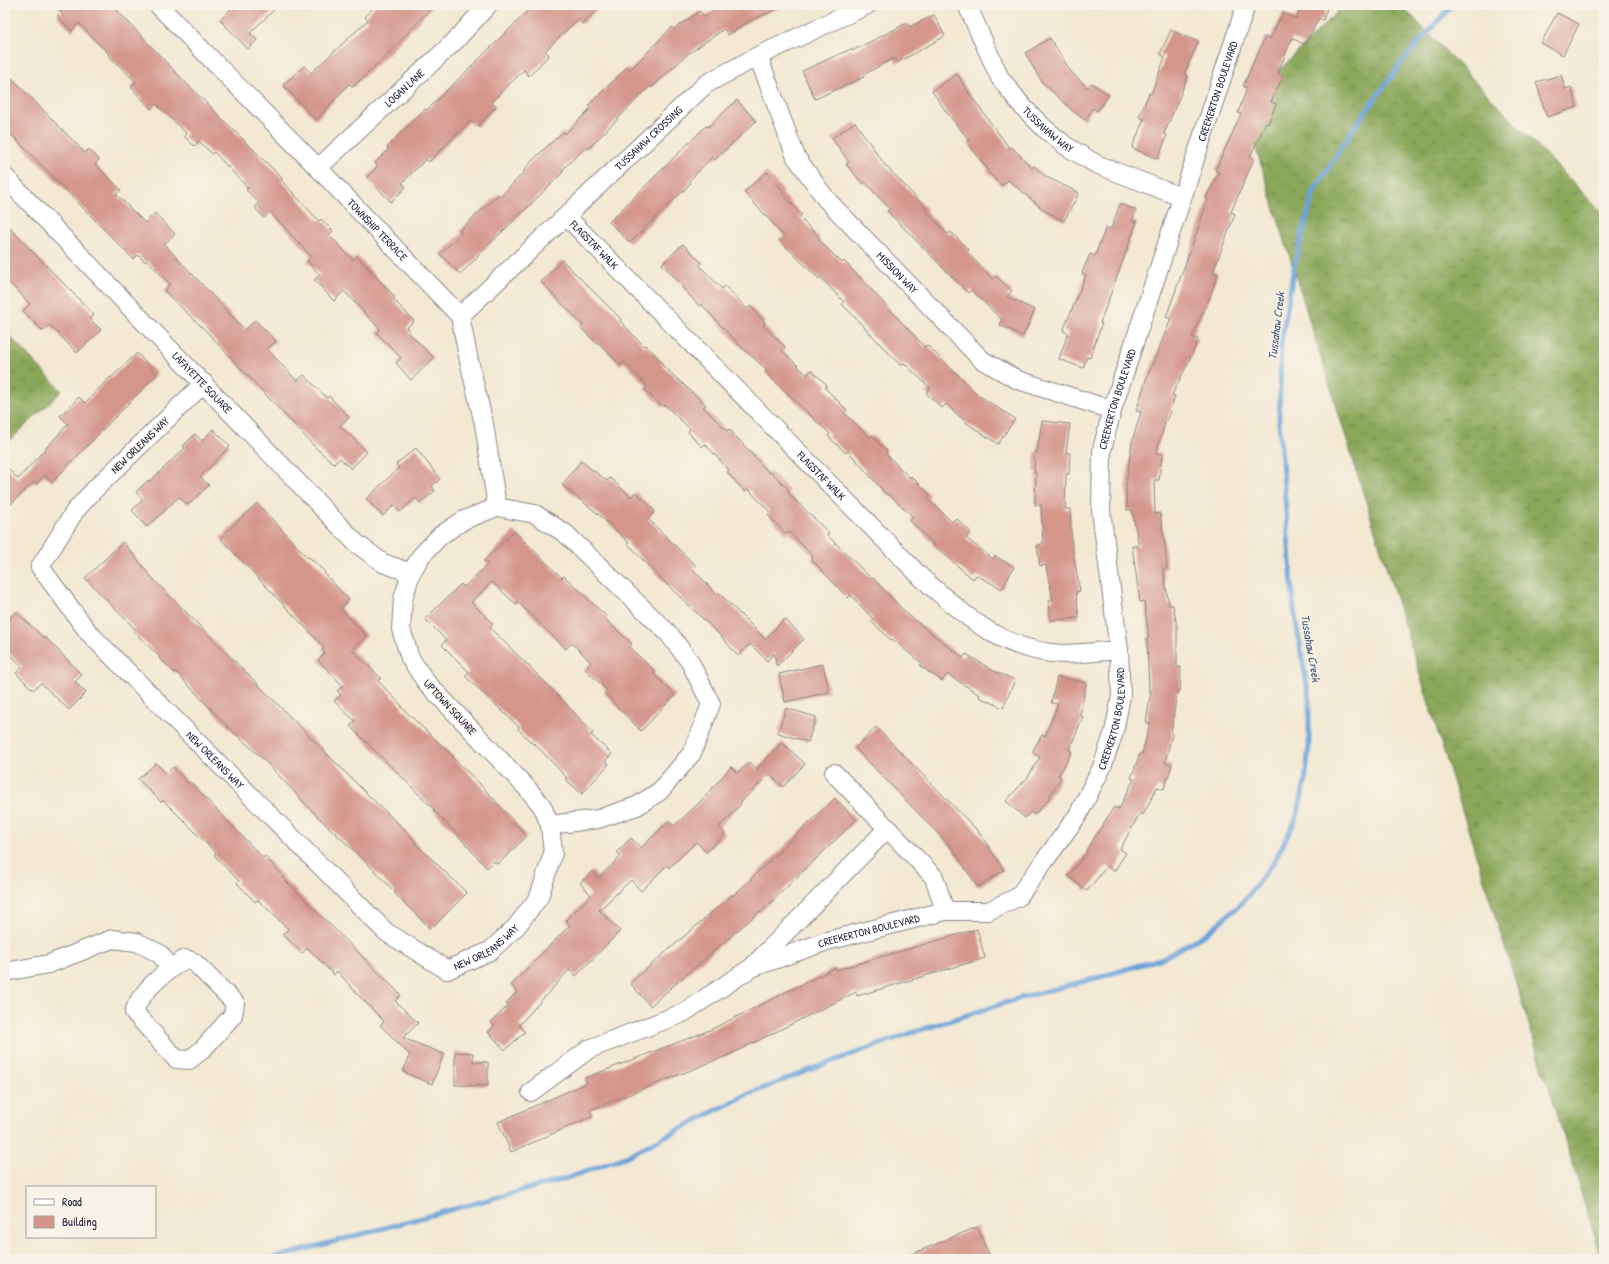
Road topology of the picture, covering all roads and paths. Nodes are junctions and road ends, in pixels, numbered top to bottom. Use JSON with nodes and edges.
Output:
{"nodes":[{"id":1,"x":488,"y":5,"type":"edge"},
{"id":2,"x":867,"y":5,"type":"edge"},
{"id":3,"x":967,"y":5,"type":"edge"},
{"id":4,"x":1246,"y":5,"type":"edge"},
{"id":5,"x":168,"y":8,"type":"edge"},
{"id":6,"x":758,"y":56,"type":"junction"},
{"id":7,"x":318,"y":168,"type":"junction"},
{"id":8,"x":5,"y":178,"type":"edge"},
{"id":9,"x":1181,"y":197,"type":"junction"},
{"id":10,"x":567,"y":216,"type":"junction"},
{"id":11,"x":460,"y":316,"type":"junction"},
{"id":12,"x":204,"y":383,"type":"junction"},
{"id":13,"x":1112,"y":410,"type":"junction"},
{"id":14,"x":497,"y":507,"type":"junction"},
{"id":15,"x":410,"y":573,"type":"junction"},
{"id":16,"x":1119,"y":650,"type":"junction"},
{"id":17,"x":834,"y":773,"type":"dead end"},
{"id":18,"x":550,"y":825,"type":"junction"},
{"id":19,"x":888,"y":828,"type":"junction"},
{"id":20,"x":945,"y":911,"type":"junction"},
{"id":21,"x":170,"y":968,"type":"junction"},
{"id":22,"x":751,"y":968,"type":"junction"},
{"id":23,"x":5,"y":972,"type":"edge"},
{"id":24,"x":531,"y":1092,"type":"dead end"}],
"edges":[{"from":1,"to":7,"type":"street","name":"LOGAN LANE"},
{"from":2,"to":6,"type":"street","name":"TUSSAHAW CROSSING"},
{"from":3,"to":9,"type":"street","name":"TUSSAHAW WAY"},
{"from":4,"to":9,"type":"street","name":"CREEKERTON BOULEVARD"},
{"from":5,"to":7,"type":"street","name":"TOWNSHIP TERRACE"},
{"from":6,"to":10,"type":"street","name":"TUSSAHAW CROSSING"},
{"from":6,"to":13,"type":"street","name":"MISSION WAY"},
{"from":7,"to":11,"type":"street","name":"TOWNSHIP TERRACE"},
{"from":8,"to":12,"type":"street","name":"LAFAYETTE SQUARE"},
{"from":9,"to":13,"type":"street","name":"CREEKERTON BOULEVARD"},
{"from":10,"to":11,"type":"street","name":"TUSSAHAW CROSSING"},
{"from":10,"to":16,"type":"street","name":"FLAGSTAF WALK"},
{"from":11,"to":14,"type":"street"},
{"from":12,"to":15,"type":"street","name":"LAFAYETTE SQUARE"},
{"from":12,"to":18,"type":"street","name":"NEW ORLEANS WAY"},
{"from":13,"to":16,"type":"street","name":"CREEKERTON BOULEVARD"},
{"from":14,"to":15,"type":"street","name":"UPTOWN SQUARE"},
{"from":14,"to":18,"type":"street"},
{"from":15,"to":18,"type":"street","name":"UPTOWN SQUARE"},
{"from":16,"to":20,"type":"street","name":"CREEKERTON BOULEVARD"},
{"from":17,"to":19,"type":"street"},
{"from":19,"to":20,"type":"street"},
{"from":19,"to":22,"type":"street"},
{"from":20,"to":22,"type":"street","name":"CREEKERTON BOULEVARD"},
{"from":21,"to":21,"type":"street"},
{"from":21,"to":23,"type":"street"},
{"from":22,"to":24,"type":"street","name":"CREEKERTON BOULEVARD"}]}
